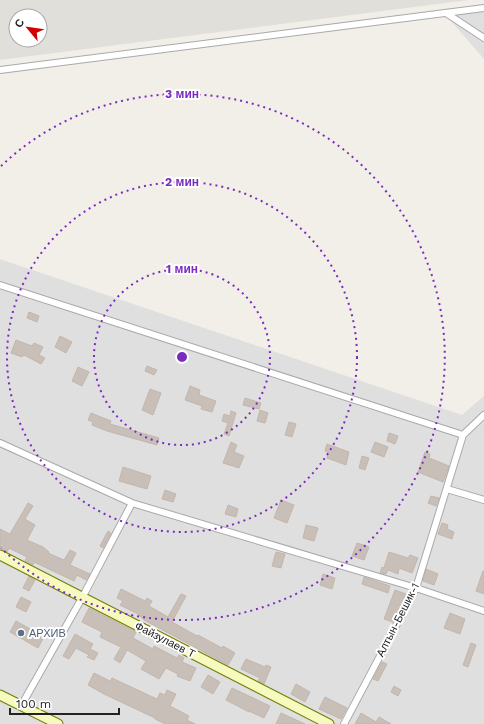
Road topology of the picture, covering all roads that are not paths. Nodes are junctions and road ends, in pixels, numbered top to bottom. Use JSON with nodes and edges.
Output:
{"nodes":[{"id":1,"x":484,"y":8,"type":"edge"},
{"id":2,"x":446,"y":13,"type":"junction"},
{"id":3,"x":484,"y":38,"type":"edge"},
{"id":4,"x":0,"y":70,"type":"edge"},
{"id":5,"x":0,"y":285,"type":"edge"},
{"id":6,"x":484,"y":415,"type":"edge"},
{"id":7,"x":463,"y":435,"type":"junction"},
{"id":8,"x":0,"y":444,"type":"edge"},
{"id":9,"x":447,"y":489,"type":"junction"},
{"id":10,"x":484,"y":500,"type":"edge"},
{"id":11,"x":132,"y":503,"type":"junction"},
{"id":12,"x":0,"y":555,"type":"edge"},
{"id":13,"x":416,"y":588,"type":"junction"},
{"id":14,"x":82,"y":598,"type":"junction"},
{"id":15,"x":484,"y":611,"type":"edge"},
{"id":16,"x":0,"y":695,"type":"edge"},
{"id":17,"x":21,"y":706,"type":"junction"},
{"id":18,"x":58,"y":724,"type":"edge"},
{"id":19,"x":329,"y":724,"type":"edge"},
{"id":20,"x":344,"y":724,"type":"edge"}],
"edges":[{"from":1,"to":2,"type":"street"},
{"from":2,"to":3,"type":"street"},
{"from":2,"to":4,"type":"street"},
{"from":5,"to":7,"type":"street"},
{"from":6,"to":7,"type":"street"},
{"from":7,"to":9,"type":"street","name":"Алтын-Бешик-1"},
{"from":8,"to":11,"type":"street"},
{"from":9,"to":10,"type":"street"},
{"from":9,"to":13,"type":"street","name":"Алтын-Бешик-1"},
{"from":11,"to":13,"type":"street"},
{"from":11,"to":14,"type":"street"},
{"from":12,"to":14,"type":"street","name":"Файзулаев Т"},
{"from":13,"to":15,"type":"street"},
{"from":13,"to":20,"type":"street","name":"Алтын-Бешик-1"},
{"from":14,"to":17,"type":"street"},
{"from":14,"to":19,"type":"street","name":"Файзулаев Т"},
{"from":16,"to":17,"type":"street"},
{"from":17,"to":18,"type":"street"}]}
